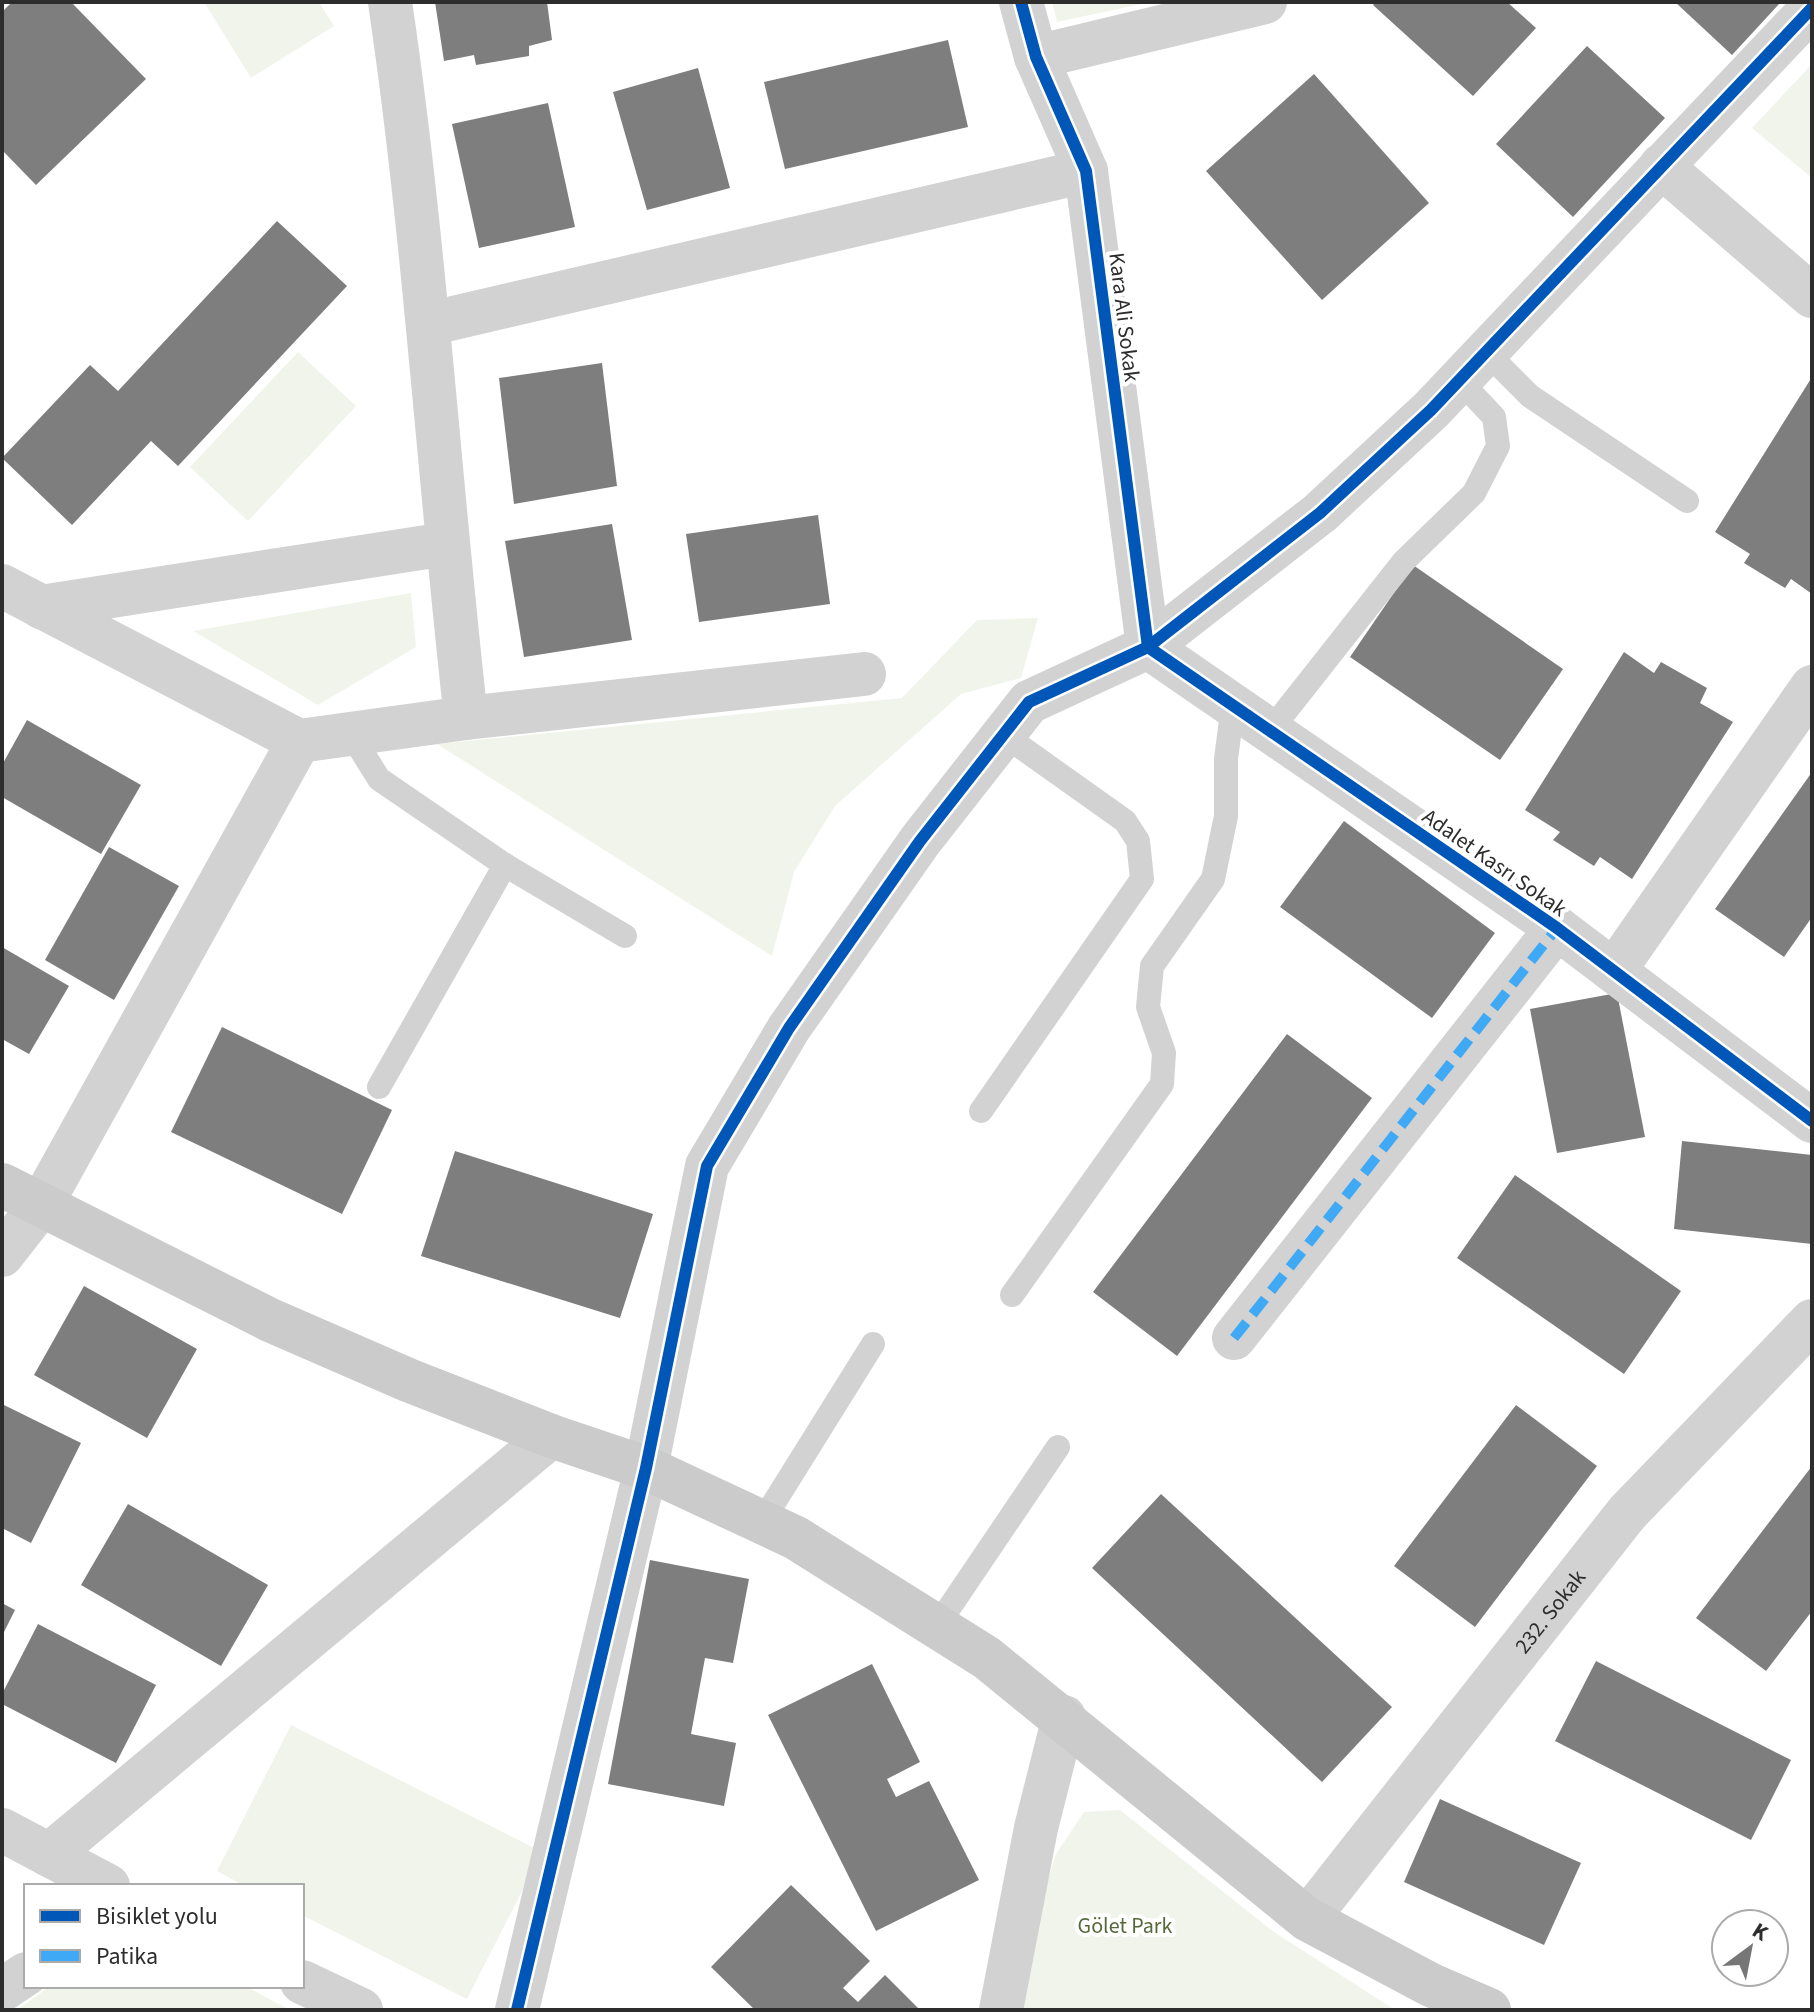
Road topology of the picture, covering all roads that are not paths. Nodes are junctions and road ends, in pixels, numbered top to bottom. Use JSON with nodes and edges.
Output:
{"nodes":[{"id":1,"x":390,"y":2,"type":"edge"},
{"id":2,"x":1021,"y":2,"type":"edge"},
{"id":3,"x":1265,"y":2,"type":"edge"},
{"id":4,"x":1812,"y":8,"type":"edge"},
{"id":5,"x":1036,"y":57,"type":"junction"},
{"id":6,"x":1661,"y":166,"type":"junction"},
{"id":7,"x":1086,"y":171,"type":"junction"},
{"id":8,"x":1812,"y":296,"type":"edge"},
{"id":9,"x":428,"y":324,"type":"junction"},
{"id":10,"x":1473,"y":366,"type":"junction"},
{"id":11,"x":1687,"y":501,"type":"dead end"},
{"id":12,"x":446,"y":544,"type":"junction"},
{"id":13,"x":2,"y":586,"type":"edge"},
{"id":14,"x":41,"y":607,"type":"junction"},
{"id":15,"x":1148,"y":647,"type":"junction"},
{"id":16,"x":864,"y":674,"type":"dead end"},
{"id":17,"x":1812,"y":687,"type":"edge"},
{"id":18,"x":1233,"y":705,"type":"junction"},
{"id":19,"x":466,"y":718,"type":"junction"},
{"id":20,"x":1270,"y":731,"type":"junction"},
{"id":21,"x":351,"y":734,"type":"junction"},
{"id":22,"x":1004,"y":735,"type":"junction"},
{"id":23,"x":299,"y":741,"type":"junction"},
{"id":24,"x":505,"y":865,"type":"junction"},
{"id":25,"x":1557,"y":928,"type":"junction"},
{"id":26,"x":625,"y":936,"type":"dead end"},
{"id":27,"x":1614,"y":971,"type":"junction"},
{"id":28,"x":379,"y":1087,"type":"dead end"},
{"id":29,"x":981,"y":1111,"type":"dead end"},
{"id":30,"x":1812,"y":1121,"type":"edge"},
{"id":31,"x":2,"y":1185,"type":"edge"},
{"id":32,"x":41,"y":1205,"type":"junction"},
{"id":33,"x":2,"y":1255,"type":"edge"},
{"id":34,"x":1012,"y":1295,"type":"dead end"},
{"id":35,"x":1812,"y":1321,"type":"edge"},
{"id":36,"x":1234,"y":1338,"type":"dead end"},
{"id":37,"x":873,"y":1344,"type":"dead end"},
{"id":38,"x":551,"y":1436,"type":"junction"},
{"id":39,"x":1058,"y":1447,"type":"dead end"},
{"id":40,"x":646,"y":1468,"type":"junction"},
{"id":41,"x":762,"y":1522,"type":"junction"},
{"id":42,"x":937,"y":1626,"type":"junction"},
{"id":43,"x":1064,"y":1717,"type":"junction"},
{"id":44,"x":2,"y":1830,"type":"edge"},
{"id":45,"x":49,"y":1855,"type":"junction"},
{"id":46,"x":104,"y":1884,"type":"edge"},
{"id":47,"x":1307,"y":1919,"type":"junction"},
{"id":48,"x":24,"y":1975,"type":"edge"},
{"id":49,"x":304,"y":1983,"type":"edge"},
{"id":50,"x":2,"y":1990,"type":"edge"},
{"id":51,"x":361,"y":2010,"type":"edge"},
{"id":52,"x":517,"y":2010,"type":"edge"},
{"id":53,"x":1001,"y":2010,"type":"edge"},
{"id":54,"x":1489,"y":2010,"type":"edge"}],
"edges":[{"from":1,"to":9,"type":"street"},
{"from":2,"to":5,"type":"street","name":"Kara Ali Sokak"},
{"from":3,"to":5,"type":"street"},
{"from":4,"to":6,"type":"street"},
{"from":5,"to":7,"type":"street","name":"Kara Ali Sokak"},
{"from":6,"to":8,"type":"street"},
{"from":6,"to":10,"type":"street"},
{"from":7,"to":9,"type":"street"},
{"from":7,"to":15,"type":"street","name":"Kara Ali Sokak"},
{"from":9,"to":12,"type":"street"},
{"from":10,"to":11,"type":"lane"},
{"from":10,"to":15,"type":"street"},
{"from":10,"to":20,"type":"lane"},
{"from":12,"to":14,"type":"street"},
{"from":12,"to":19,"type":"street"},
{"from":13,"to":14,"type":"street"},
{"from":14,"to":23,"type":"street"},
{"from":15,"to":18,"type":"street","name":"Adalet Kasrı Sokak"},
{"from":15,"to":22,"type":"street"},
{"from":16,"to":19,"type":"street"},
{"from":17,"to":27,"type":"street"},
{"from":18,"to":20,"type":"street","name":"Adalet Kasrı Sokak"},
{"from":18,"to":34,"type":"lane"},
{"from":19,"to":21,"type":"street"},
{"from":20,"to":25,"type":"street","name":"Adalet Kasrı Sokak"},
{"from":21,"to":23,"type":"street"},
{"from":21,"to":24,"type":"lane"},
{"from":22,"to":29,"type":"lane"},
{"from":22,"to":40,"type":"street"},
{"from":23,"to":32,"type":"street"},
{"from":24,"to":26,"type":"lane"},
{"from":24,"to":28,"type":"lane"},
{"from":25,"to":27,"type":"street","name":"Adalet Kasrı Sokak"},
{"from":25,"to":36,"type":"street"},
{"from":27,"to":30,"type":"street","name":"Adalet Kasrı Sokak"},
{"from":31,"to":32,"type":"main road"},
{"from":32,"to":33,"type":"street"},
{"from":32,"to":38,"type":"main road"},
{"from":35,"to":47,"type":"street","name":"232. Sokak"},
{"from":37,"to":41,"type":"lane"},
{"from":38,"to":40,"type":"main road"},
{"from":38,"to":45,"type":"street"},
{"from":39,"to":42,"type":"lane"},
{"from":40,"to":41,"type":"main road"},
{"from":40,"to":52,"type":"street"},
{"from":41,"to":42,"type":"main road"},
{"from":42,"to":43,"type":"main road"},
{"from":43,"to":47,"type":"main road"},
{"from":43,"to":53,"type":"street"},
{"from":44,"to":45,"type":"street"},
{"from":45,"to":46,"type":"street"},
{"from":47,"to":54,"type":"main road"},
{"from":48,"to":50,"type":"street"},
{"from":49,"to":51,"type":"street"}]}
